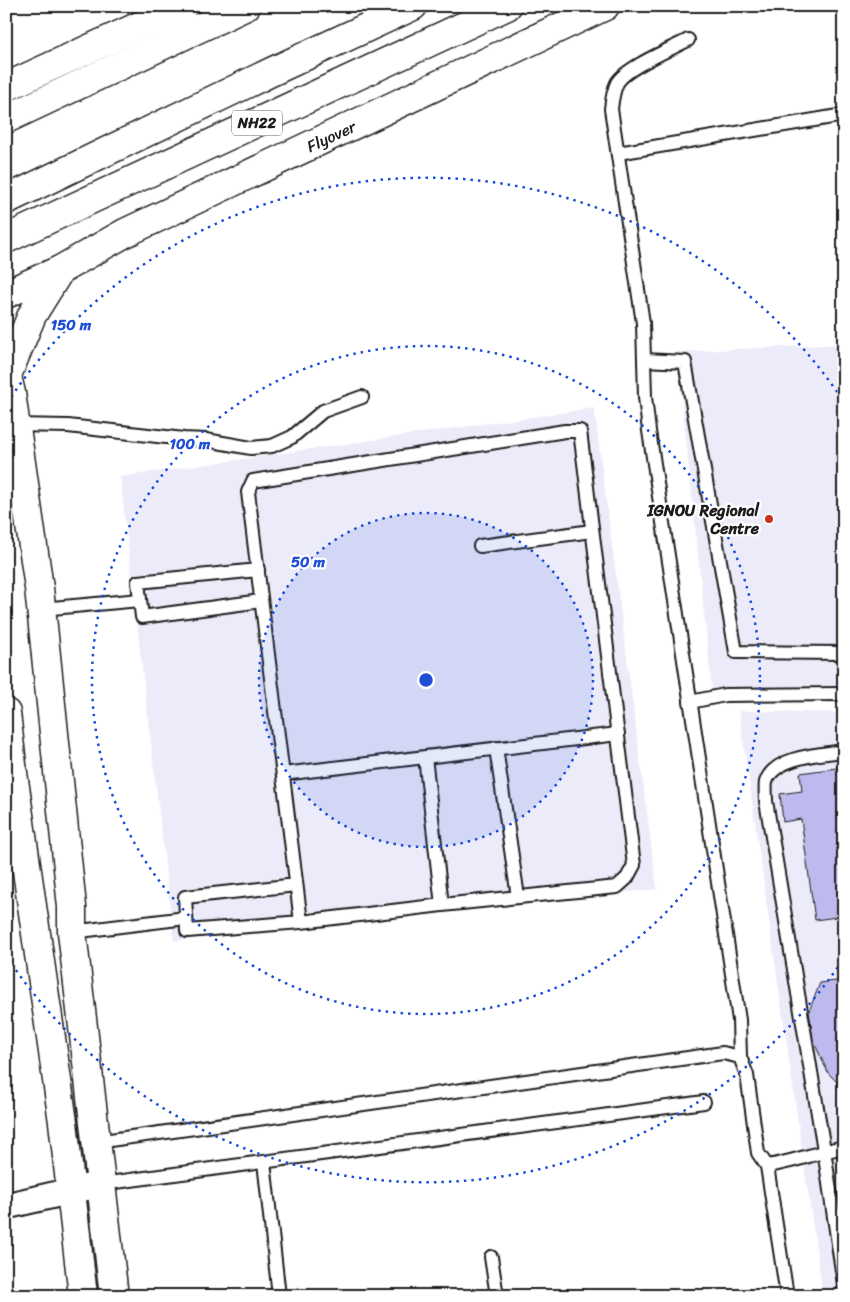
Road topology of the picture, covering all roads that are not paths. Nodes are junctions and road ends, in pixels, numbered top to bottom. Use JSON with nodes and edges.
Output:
{"nodes":[{"id":1,"x":183,"y":6,"type":"edge"},
{"id":2,"x":246,"y":6,"type":"edge"},
{"id":3,"x":412,"y":6,"type":"edge"},
{"id":4,"x":508,"y":6,"type":"edge"},
{"id":5,"x":605,"y":6,"type":"edge"},
{"id":6,"x":688,"y":40,"type":"dead end"},
{"id":7,"x":6,"y":87,"type":"edge"},
{"id":8,"x":844,"y":115,"type":"edge"},
{"id":9,"x":6,"y":119,"type":"edge"},
{"id":10,"x":618,"y":153,"type":"junction"},
{"id":11,"x":6,"y":200,"type":"edge"},
{"id":12,"x":6,"y":239,"type":"edge"},
{"id":13,"x":60,"y":270,"type":"junction"},
{"id":14,"x":6,"y":294,"type":"edge"},
{"id":15,"x":644,"y":360,"type":"junction"},
{"id":16,"x":7,"y":374,"type":"edge"},
{"id":17,"x":362,"y":397,"type":"dead end"},
{"id":18,"x":14,"y":425,"type":"junction"},
{"id":19,"x":592,"y":531,"type":"junction"},
{"id":20,"x":480,"y":546,"type":"dead end"},
{"id":21,"x":258,"y":570,"type":"junction"},
{"id":22,"x":140,"y":600,"type":"junction"},
{"id":23,"x":261,"y":601,"type":"junction"},
{"id":24,"x":41,"y":609,"type":"junction"},
{"id":25,"x":844,"y":653,"type":"edge"},
{"id":26,"x":844,"y":694,"type":"edge"},
{"id":27,"x":690,"y":702,"type":"junction"},
{"id":28,"x":6,"y":713,"type":"edge"},
{"id":29,"x":618,"y":734,"type":"junction"},
{"id":30,"x":496,"y":748,"type":"junction"},
{"id":31,"x":844,"y":751,"type":"edge"},
{"id":32,"x":425,"y":757,"type":"junction"},
{"id":33,"x":282,"y":774,"type":"junction"},
{"id":34,"x":296,"y":885,"type":"junction"},
{"id":35,"x":518,"y":897,"type":"junction"},
{"id":36,"x":442,"y":905,"type":"junction"},
{"id":37,"x":186,"y":918,"type":"junction"},
{"id":38,"x":301,"y":922,"type":"junction"},
{"id":39,"x":72,"y":932,"type":"junction"},
{"id":40,"x":740,"y":1058,"type":"junction"},
{"id":41,"x":704,"y":1102,"type":"dead end"},
{"id":42,"x":96,"y":1142,"type":"junction"},
{"id":43,"x":844,"y":1147,"type":"edge"},
{"id":44,"x":824,"y":1150,"type":"junction"},
{"id":45,"x":264,"y":1162,"type":"junction"},
{"id":46,"x":767,"y":1166,"type":"junction"},
{"id":47,"x":101,"y":1184,"type":"junction"},
{"id":48,"x":71,"y":1191,"type":"junction"},
{"id":49,"x":6,"y":1206,"type":"edge"},
{"id":50,"x":491,"y":1257,"type":"dead end"},
{"id":51,"x":844,"y":1284,"type":"edge"},
{"id":52,"x":83,"y":1296,"type":"edge"},
{"id":53,"x":114,"y":1296,"type":"edge"},
{"id":54,"x":279,"y":1296,"type":"edge"},
{"id":55,"x":497,"y":1296,"type":"edge"},
{"id":56,"x":787,"y":1296,"type":"edge"}],
"edges":[{"from":1,"to":7,"type":"main road"},
{"from":2,"to":9,"type":"main road"},
{"from":3,"to":11,"type":"main road","number":"NH22"},
{"from":4,"to":12,"type":"main road","number":"NH22"},
{"from":5,"to":13,"type":"main road","name":"Flyover"},
{"from":6,"to":10,"type":"lane"},
{"from":8,"to":10,"type":"lane"},
{"from":10,"to":15,"type":"lane"},
{"from":13,"to":14,"type":"main road","name":"Flyover"},
{"from":13,"to":16,"type":"main road"},
{"from":15,"to":25,"type":"lane"},
{"from":15,"to":27,"type":"lane"},
{"from":16,"to":18,"type":"main road"},
{"from":17,"to":18,"type":"lane"},
{"from":18,"to":24,"type":"main road"},
{"from":19,"to":20,"type":"lane"},
{"from":19,"to":21,"type":"lane"},
{"from":19,"to":29,"type":"lane"},
{"from":21,"to":22,"type":"lane"},
{"from":21,"to":23,"type":"lane"},
{"from":22,"to":23,"type":"lane"},
{"from":22,"to":24,"type":"lane"},
{"from":23,"to":33,"type":"lane"},
{"from":24,"to":39,"type":"main road"},
{"from":26,"to":27,"type":"lane"},
{"from":27,"to":40,"type":"lane"},
{"from":28,"to":48,"type":"main road"},
{"from":29,"to":30,"type":"lane"},
{"from":29,"to":35,"type":"lane"},
{"from":30,"to":32,"type":"lane"},
{"from":30,"to":35,"type":"lane"},
{"from":31,"to":44,"type":"lane"},
{"from":32,"to":33,"type":"lane"},
{"from":32,"to":36,"type":"lane"},
{"from":33,"to":34,"type":"lane"},
{"from":34,"to":37,"type":"lane"},
{"from":34,"to":38,"type":"lane"},
{"from":35,"to":36,"type":"lane"},
{"from":36,"to":38,"type":"lane"},
{"from":37,"to":38,"type":"lane"},
{"from":37,"to":39,"type":"lane"},
{"from":39,"to":42,"type":"main road"},
{"from":40,"to":42,"type":"lane"},
{"from":40,"to":46,"type":"lane"},
{"from":41,"to":45,"type":"lane"},
{"from":42,"to":47,"type":"main road"},
{"from":43,"to":44,"type":"lane"},
{"from":44,"to":46,"type":"lane"},
{"from":44,"to":51,"type":"lane"},
{"from":45,"to":47,"type":"lane"},
{"from":45,"to":54,"type":"lane"},
{"from":46,"to":56,"type":"lane"},
{"from":47,"to":48,"type":"street"},
{"from":47,"to":53,"type":"main road"},
{"from":48,"to":49,"type":"street"},
{"from":48,"to":52,"type":"main road"},
{"from":50,"to":55,"type":"lane"}]}
